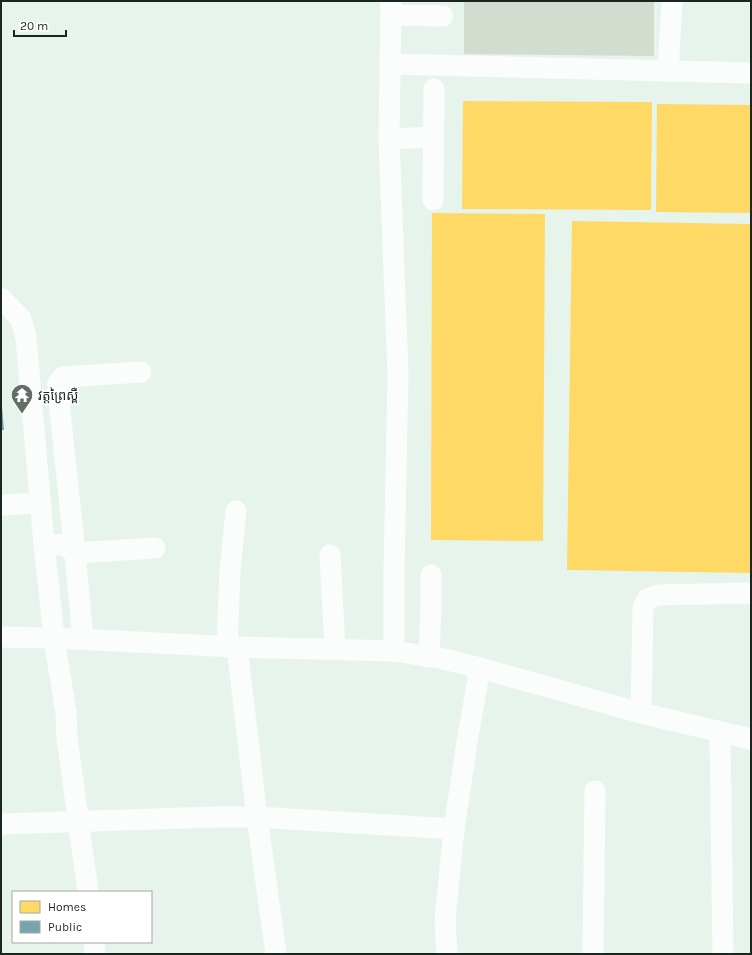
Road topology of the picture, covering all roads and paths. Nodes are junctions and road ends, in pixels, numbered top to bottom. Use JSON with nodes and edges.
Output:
{"nodes":[{"id":1,"x":672,"y":1,"type":"edge"},
{"id":2,"x":391,"y":8,"type":"edge"},
{"id":3,"x":443,"y":16,"type":"dead end"},
{"id":4,"x":390,"y":64,"type":"junction"},
{"id":5,"x":668,"y":71,"type":"junction"},
{"id":6,"x":751,"y":73,"type":"edge"},
{"id":7,"x":434,"y":89,"type":"dead end"},
{"id":8,"x":433,"y":137,"type":"junction"},
{"id":9,"x":389,"y":139,"type":"junction"},
{"id":10,"x":433,"y":200,"type":"dead end"},
{"id":11,"x":2,"y":299,"type":"edge"},
{"id":12,"x":141,"y":372,"type":"dead end"},
{"id":13,"x":40,"y":503,"type":"junction"},
{"id":14,"x":1,"y":505,"type":"edge"},
{"id":15,"x":236,"y":511,"type":"dead end"},
{"id":16,"x":44,"y":544,"type":"junction"},
{"id":17,"x":155,"y":548,"type":"dead end"},
{"id":18,"x":75,"y":552,"type":"junction"},
{"id":19,"x":330,"y":555,"type":"dead end"},
{"id":20,"x":431,"y":575,"type":"dead end"},
{"id":21,"x":751,"y":593,"type":"edge"},
{"id":22,"x":1,"y":637,"type":"edge"},
{"id":23,"x":54,"y":638,"type":"junction"},
{"id":24,"x":83,"y":639,"type":"junction"},
{"id":25,"x":232,"y":647,"type":"junction"},
{"id":26,"x":335,"y":650,"type":"junction"},
{"id":27,"x":394,"y":651,"type":"junction"},
{"id":28,"x":429,"y":657,"type":"junction"},
{"id":29,"x":480,"y":668,"type":"junction"},
{"id":30,"x":641,"y":713,"type":"junction"},
{"id":31,"x":720,"y":732,"type":"junction"},
{"id":32,"x":751,"y":739,"type":"edge"},
{"id":33,"x":595,"y":791,"type":"dead end"},
{"id":34,"x":257,"y":817,"type":"junction"},
{"id":35,"x":79,"y":821,"type":"junction"},
{"id":36,"x":1,"y":824,"type":"edge"},
{"id":37,"x":454,"y":829,"type":"junction"},
{"id":38,"x":88,"y":891,"type":"edge"},
{"id":39,"x":94,"y":943,"type":"edge"},
{"id":40,"x":95,"y":954,"type":"edge"},
{"id":41,"x":276,"y":954,"type":"edge"},
{"id":42,"x":447,"y":954,"type":"edge"},
{"id":43,"x":593,"y":954,"type":"edge"},
{"id":44,"x":723,"y":954,"type":"edge"}],
"edges":[{"from":1,"to":5,"type":"street"},
{"from":2,"to":3,"type":"street"},
{"from":2,"to":4,"type":"street"},
{"from":4,"to":5,"type":"street"},
{"from":4,"to":9,"type":"street"},
{"from":5,"to":6,"type":"street"},
{"from":7,"to":8,"type":"street"},
{"from":8,"to":9,"type":"street"},
{"from":8,"to":10,"type":"street"},
{"from":9,"to":27,"type":"street"},
{"from":11,"to":13,"type":"street"},
{"from":12,"to":18,"type":"street"},
{"from":13,"to":14,"type":"street"},
{"from":13,"to":16,"type":"street"},
{"from":15,"to":25,"type":"street"},
{"from":16,"to":18,"type":"street"},
{"from":16,"to":23,"type":"street"},
{"from":17,"to":18,"type":"street"},
{"from":18,"to":24,"type":"street"},
{"from":19,"to":26,"type":"street"},
{"from":20,"to":28,"type":"street"},
{"from":21,"to":30,"type":"street"},
{"from":22,"to":23,"type":"street"},
{"from":23,"to":24,"type":"street"},
{"from":23,"to":35,"type":"street"},
{"from":24,"to":25,"type":"street"},
{"from":25,"to":26,"type":"street"},
{"from":25,"to":34,"type":"street"},
{"from":26,"to":27,"type":"street"},
{"from":27,"to":28,"type":"street"},
{"from":28,"to":29,"type":"street"},
{"from":29,"to":30,"type":"street"},
{"from":29,"to":37,"type":"street"},
{"from":30,"to":31,"type":"street"},
{"from":31,"to":32,"type":"street"},
{"from":31,"to":44,"type":"street"},
{"from":33,"to":43,"type":"street"},
{"from":34,"to":35,"type":"street"},
{"from":34,"to":37,"type":"street"},
{"from":34,"to":41,"type":"street"},
{"from":35,"to":36,"type":"street"},
{"from":35,"to":38,"type":"street"},
{"from":37,"to":42,"type":"street"},
{"from":39,"to":40,"type":"street"}]}
